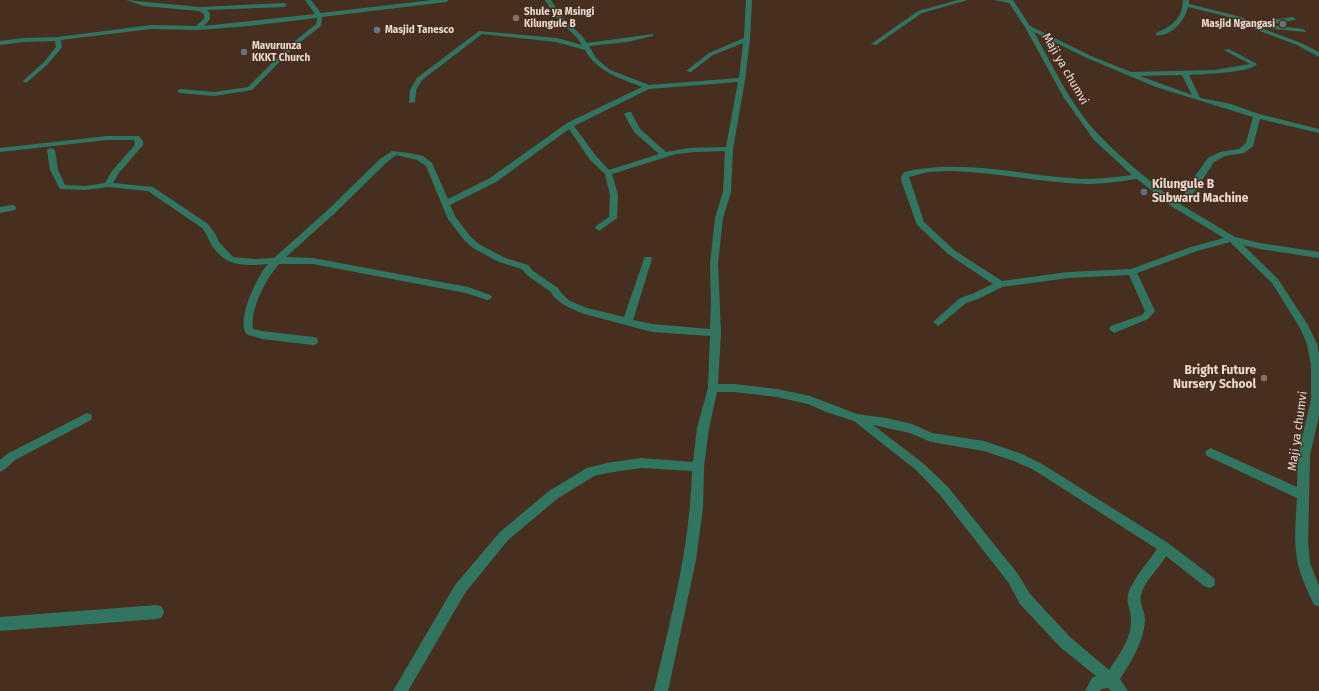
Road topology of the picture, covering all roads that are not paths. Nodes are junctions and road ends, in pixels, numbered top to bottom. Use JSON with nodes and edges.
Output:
{"nodes":[{"id":1,"x":129,"y":0,"type":"edge"},
{"id":2,"x":308,"y":0,"type":"edge"},
{"id":3,"x":446,"y":0,"type":"edge"},
{"id":4,"x":548,"y":0,"type":"edge"},
{"id":5,"x":749,"y":0,"type":"edge"},
{"id":6,"x":965,"y":0,"type":"edge"},
{"id":7,"x":997,"y":0,"type":"edge"},
{"id":8,"x":1010,"y":0,"type":"edge"},
{"id":9,"x":1186,"y":3,"type":"edge"},
{"id":10,"x":284,"y":5,"type":"dead end"},
{"id":11,"x":200,"y":9,"type":"junction"},
{"id":12,"x":319,"y":16,"type":"junction"},
{"id":13,"x":1293,"y":19,"type":"dead end"},
{"id":14,"x":1266,"y":26,"type":"junction"},
{"id":15,"x":1028,"y":27,"type":"junction"},
{"id":16,"x":1254,"y":27,"type":"junction"},
{"id":17,"x":198,"y":28,"type":"junction"},
{"id":18,"x":1303,"y":31,"type":"dead end"},
{"id":19,"x":1158,"y":34,"type":"dead end"},
{"id":20,"x":651,"y":35,"type":"dead end"},
{"id":21,"x":580,"y":37,"type":"junction"},
{"id":22,"x":58,"y":39,"type":"junction"},
{"id":23,"x":747,"y":39,"type":"junction"},
{"id":24,"x":557,"y":40,"type":"junction"},
{"id":25,"x":0,"y":43,"type":"edge"},
{"id":26,"x":874,"y":44,"type":"dead end"},
{"id":27,"x":586,"y":47,"type":"junction"},
{"id":28,"x":1227,"y":50,"type":"dead end"},
{"id":29,"x":1319,"y":55,"type":"edge"},
{"id":30,"x":689,"y":71,"type":"dead end"},
{"id":31,"x":1185,"y":73,"type":"junction"},
{"id":32,"x":1129,"y":74,"type":"junction"},
{"id":33,"x":742,"y":80,"type":"junction"},
{"id":34,"x":26,"y":82,"type":"dead end"},
{"id":35,"x":648,"y":87,"type":"junction"},
{"id":36,"x":180,"y":91,"type":"dead end"},
{"id":37,"x":1197,"y":100,"type":"junction"},
{"id":38,"x":411,"y":102,"type":"dead end"},
{"id":39,"x":628,"y":114,"type":"dead end"},
{"id":40,"x":1257,"y":116,"type":"junction"},
{"id":41,"x":570,"y":125,"type":"junction"},
{"id":42,"x":1319,"y":131,"type":"edge"},
{"id":43,"x":729,"y":149,"type":"junction"},
{"id":44,"x":3,"y":150,"type":"edge"},
{"id":45,"x":51,"y":150,"type":"dead end"},
{"id":46,"x":665,"y":155,"type":"junction"},
{"id":47,"x":0,"y":156,"type":"edge"},
{"id":48,"x":608,"y":173,"type":"junction"},
{"id":49,"x":1140,"y":176,"type":"junction"},
{"id":50,"x":108,"y":185,"type":"junction"},
{"id":51,"x":447,"y":203,"type":"junction"},
{"id":52,"x":1174,"y":204,"type":"junction"},
{"id":53,"x":12,"y":208,"type":"dead end"},
{"id":54,"x":0,"y":210,"type":"edge"},
{"id":55,"x":599,"y":228,"type":"dead end"},
{"id":56,"x":1232,"y":239,"type":"junction"},
{"id":57,"x":1319,"y":255,"type":"edge"},
{"id":58,"x":648,"y":259,"type":"dead end"},
{"id":59,"x":276,"y":261,"type":"junction"},
{"id":60,"x":1132,"y":272,"type":"junction"},
{"id":61,"x":1000,"y":284,"type":"junction"},
{"id":62,"x":487,"y":297,"type":"dead end"},
{"id":63,"x":627,"y":322,"type":"junction"},
{"id":64,"x":938,"y":322,"type":"dead end"},
{"id":65,"x":1114,"y":329,"type":"dead end"},
{"id":66,"x":716,"y":333,"type":"junction"},
{"id":67,"x":313,"y":341,"type":"dead end"},
{"id":68,"x":713,"y":388,"type":"junction"},
{"id":69,"x":1317,"y":415,"type":"edge"},
{"id":70,"x":87,"y":417,"type":"dead end"},
{"id":71,"x":857,"y":418,"type":"junction"},
{"id":72,"x":1211,"y":453,"type":"dead end"},
{"id":73,"x":698,"y":467,"type":"junction"},
{"id":74,"x":0,"y":468,"type":"edge"},
{"id":75,"x":1304,"y":495,"type":"junction"},
{"id":76,"x":1164,"y":547,"type":"junction"},
{"id":77,"x":1209,"y":582,"type":"dead end"},
{"id":78,"x":1319,"y":600,"type":"edge"},
{"id":79,"x":157,"y":612,"type":"dead end"},
{"id":80,"x":2,"y":622,"type":"edge"},
{"id":81,"x":1111,"y":680,"type":"junction"},
{"id":82,"x":400,"y":691,"type":"edge"},
{"id":83,"x":661,"y":691,"type":"edge"},
{"id":84,"x":1092,"y":691,"type":"edge"},
{"id":85,"x":1121,"y":691,"type":"edge"}],
"edges":[{"from":1,"to":11,"type":"street"},
{"from":2,"to":12,"type":"street"},
{"from":3,"to":12,"type":"street"},
{"from":4,"to":21,"type":"street"},
{"from":5,"to":23,"type":"street"},
{"from":6,"to":26,"type":"street"},
{"from":7,"to":8,"type":"street"},
{"from":8,"to":15,"type":"street","name":"Maji ya chumvi"},
{"from":9,"to":16,"type":"street"},
{"from":9,"to":19,"type":"street"},
{"from":10,"to":11,"type":"street"},
{"from":11,"to":17,"type":"street"},
{"from":12,"to":17,"type":"street"},
{"from":12,"to":36,"type":"street"},
{"from":13,"to":14,"type":"street"},
{"from":14,"to":16,"type":"street"},
{"from":14,"to":18,"type":"street"},
{"from":15,"to":32,"type":"street"},
{"from":15,"to":49,"type":"street","name":"Maji ya chumvi"},
{"from":16,"to":29,"type":"street"},
{"from":17,"to":22,"type":"street"},
{"from":20,"to":27,"type":"street"},
{"from":21,"to":24,"type":"street"},
{"from":21,"to":27,"type":"street"},
{"from":22,"to":25,"type":"street"},
{"from":22,"to":34,"type":"street"},
{"from":23,"to":30,"type":"street"},
{"from":23,"to":33,"type":"street"},
{"from":24,"to":27,"type":"street"},
{"from":24,"to":38,"type":"street"},
{"from":27,"to":35,"type":"street"},
{"from":28,"to":31,"type":"street"},
{"from":31,"to":32,"type":"street"},
{"from":31,"to":37,"type":"street"},
{"from":32,"to":37,"type":"street"},
{"from":33,"to":35,"type":"street"},
{"from":33,"to":43,"type":"street"},
{"from":35,"to":41,"type":"street"},
{"from":37,"to":40,"type":"street"},
{"from":39,"to":46,"type":"street"},
{"from":40,"to":42,"type":"street"},
{"from":40,"to":52,"type":"street"},
{"from":41,"to":48,"type":"street"},
{"from":41,"to":51,"type":"street"},
{"from":43,"to":46,"type":"street"},
{"from":43,"to":66,"type":"street"},
{"from":44,"to":47,"type":"street"},
{"from":44,"to":50,"type":"street"},
{"from":45,"to":50,"type":"street"},
{"from":46,"to":48,"type":"street"},
{"from":48,"to":55,"type":"street"},
{"from":49,"to":52,"type":"street","name":"Maji ya chumvi"},
{"from":49,"to":61,"type":"street"},
{"from":50,"to":59,"type":"street"},
{"from":51,"to":59,"type":"street"},
{"from":51,"to":63,"type":"street"},
{"from":52,"to":56,"type":"street","name":"Maji ya chumvi"},
{"from":53,"to":54,"type":"street"},
{"from":56,"to":57,"type":"street"},
{"from":56,"to":60,"type":"street"},
{"from":56,"to":69,"type":"street","name":"Maji ya chumvi"},
{"from":58,"to":63,"type":"street"},
{"from":59,"to":62,"type":"street"},
{"from":59,"to":67,"type":"street"},
{"from":60,"to":61,"type":"street"},
{"from":60,"to":65,"type":"street"},
{"from":61,"to":64,"type":"street"},
{"from":63,"to":66,"type":"street"},
{"from":66,"to":68,"type":"street"},
{"from":68,"to":71,"type":"street"},
{"from":68,"to":73,"type":"street"},
{"from":69,"to":75,"type":"street","name":"Maji ya chumvi"},
{"from":70,"to":74,"type":"street"},
{"from":71,"to":76,"type":"street"},
{"from":71,"to":81,"type":"street"},
{"from":72,"to":75,"type":"street"},
{"from":73,"to":82,"type":"street"},
{"from":73,"to":83,"type":"street"},
{"from":75,"to":78,"type":"street","name":"Maji ya chumvi"},
{"from":76,"to":77,"type":"street"},
{"from":76,"to":81,"type":"street"},
{"from":79,"to":80,"type":"street"},
{"from":81,"to":84,"type":"street"},
{"from":81,"to":85,"type":"street"}]}
